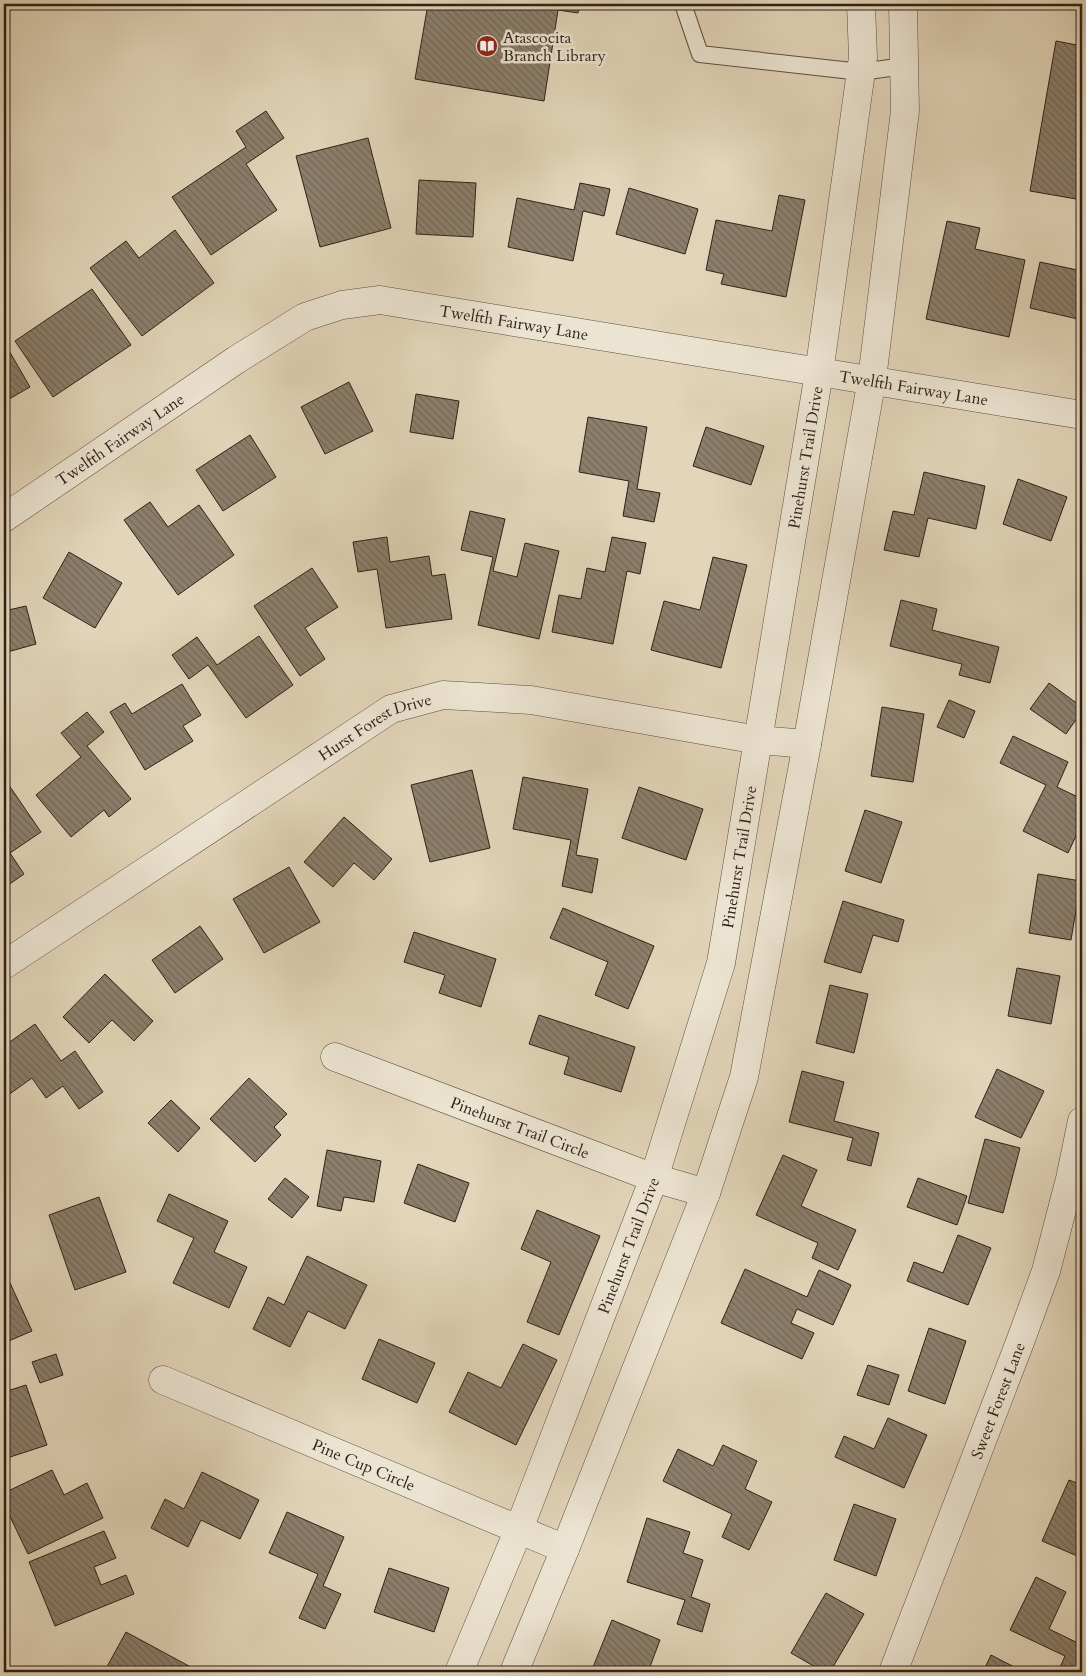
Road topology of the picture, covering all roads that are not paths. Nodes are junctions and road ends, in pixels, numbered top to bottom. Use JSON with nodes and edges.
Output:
{"nodes":[{"id":1,"x":683,"y":4,"type":"edge"},
{"id":2,"x":861,"y":4,"type":"edge"},
{"id":3,"x":903,"y":4,"type":"edge"},
{"id":4,"x":904,"y":66,"type":"junction"},
{"id":5,"x":861,"y":72,"type":"junction"},
{"id":6,"x":819,"y":373,"type":"junction"},
{"id":7,"x":872,"y":379,"type":"junction"},
{"id":8,"x":1082,"y":415,"type":"edge"},
{"id":9,"x":4,"y":518,"type":"edge"},
{"id":10,"x":758,"y":740,"type":"junction"},
{"id":11,"x":807,"y":744,"type":"junction"},
{"id":12,"x":4,"y":965,"type":"edge"},
{"id":13,"x":336,"y":1056,"type":"dead end"},
{"id":14,"x":1082,"y":1121,"type":"edge"},
{"id":15,"x":654,"y":1178,"type":"junction"},
{"id":16,"x":706,"y":1193,"type":"junction"},
{"id":17,"x":163,"y":1380,"type":"dead end"},
{"id":18,"x":519,"y":1530,"type":"junction"},
{"id":19,"x":565,"y":1549,"type":"junction"},
{"id":20,"x":460,"y":1672,"type":"edge"},
{"id":21,"x":514,"y":1672,"type":"edge"},
{"id":22,"x":893,"y":1672,"type":"edge"}],
"edges":[{"from":1,"to":5,"type":"lane"},
{"from":2,"to":5,"type":"street","name":"Pinehurst Trail Drive"},
{"from":3,"to":4,"type":"street"},
{"from":4,"to":5,"type":"lane"},
{"from":4,"to":7,"type":"street"},
{"from":5,"to":6,"type":"street","name":"Pinehurst Trail Drive"},
{"from":6,"to":7,"type":"street","name":"Twelfth Fairway Lane"},
{"from":6,"to":9,"type":"street","name":"Twelfth Fairway Lane"},
{"from":6,"to":10,"type":"street","name":"Pinehurst Trail Drive"},
{"from":7,"to":8,"type":"street","name":"Twelfth Fairway Lane"},
{"from":7,"to":11,"type":"street"},
{"from":10,"to":11,"type":"street","name":"Hurst Forest Drive"},
{"from":10,"to":12,"type":"street","name":"Hurst Forest Drive"},
{"from":10,"to":15,"type":"street","name":"Pinehurst Trail Drive"},
{"from":11,"to":16,"type":"street"},
{"from":13,"to":15,"type":"street","name":"Pinehurst Trail Circle"},
{"from":14,"to":22,"type":"street","name":"Sweet Forest Lane"},
{"from":15,"to":16,"type":"street","name":"Pinehurst Trail Circle"},
{"from":15,"to":18,"type":"street","name":"Pinehurst Trail Drive"},
{"from":16,"to":19,"type":"street"},
{"from":17,"to":18,"type":"street","name":"Pine Cup Circle"},
{"from":18,"to":19,"type":"street","name":"Pine Cup Circle"},
{"from":18,"to":20,"type":"street","name":"Pinehurst Trail Drive"},
{"from":19,"to":21,"type":"street"}]}
